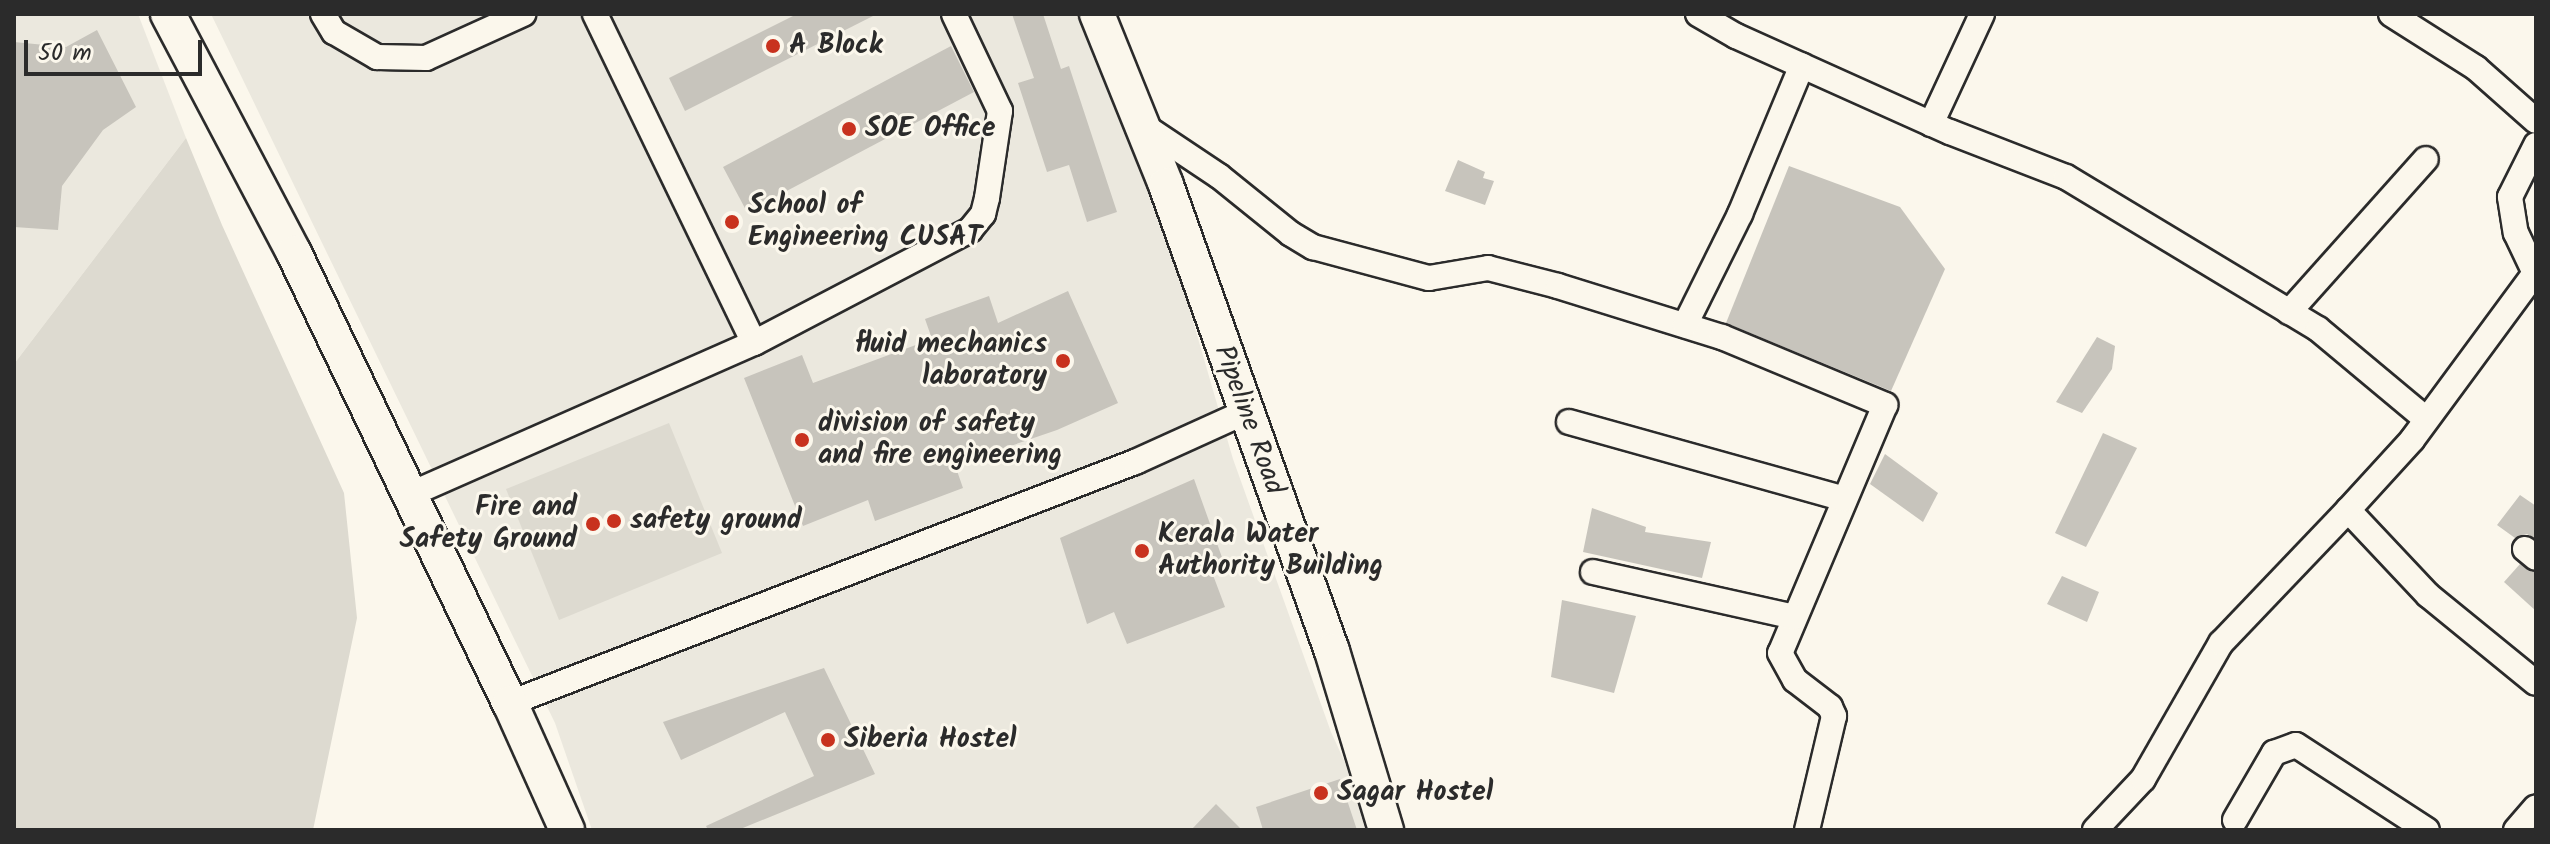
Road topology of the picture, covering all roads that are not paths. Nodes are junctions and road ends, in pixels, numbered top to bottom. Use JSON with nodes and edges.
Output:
{"nodes":[{"id":1,"x":168,"y":14,"type":"edge"},
{"id":2,"x":323,"y":14,"type":"edge"},
{"id":3,"x":523,"y":14,"type":"edge"},
{"id":4,"x":595,"y":14,"type":"edge"},
{"id":5,"x":1698,"y":14,"type":"edge"},
{"id":6,"x":1982,"y":14,"type":"edge"},
{"id":7,"x":2391,"y":14,"type":"edge"},
{"id":8,"x":954,"y":15,"type":"edge"},
{"id":9,"x":1108,"y":19,"type":"edge"},
{"id":10,"x":1802,"y":65,"type":"junction"},
{"id":11,"x":2536,"y":121,"type":"edge"},
{"id":12,"x":1141,"y":124,"type":"junction"},
{"id":13,"x":1931,"y":124,"type":"junction"},
{"id":14,"x":2536,"y":145,"type":"edge"},
{"id":15,"x":2426,"y":159,"type":"dead end"},
{"id":16,"x":2535,"y":273,"type":"edge"},
{"id":17,"x":2289,"y":312,"type":"junction"},
{"id":18,"x":1685,"y":325,"type":"junction"},
{"id":19,"x":754,"y":343,"type":"junction"},
{"id":20,"x":1245,"y":412,"type":"junction"},
{"id":21,"x":2425,"y":418,"type":"junction"},
{"id":22,"x":1569,"y":422,"type":"dead end"},
{"id":23,"x":409,"y":495,"type":"junction"},
{"id":24,"x":1844,"y":499,"type":"junction"},
{"id":25,"x":2348,"y":510,"type":"junction"},
{"id":26,"x":1593,"y":572,"type":"dead end"},
{"id":27,"x":1794,"y":617,"type":"junction"},
{"id":28,"x":2536,"y":683,"type":"edge"},
{"id":29,"x":510,"y":703,"type":"junction"},
{"id":30,"x":2536,"y":807,"type":"edge"},
{"id":31,"x":2235,"y":820,"type":"dead end"},
{"id":32,"x":567,"y":830,"type":"edge"},
{"id":33,"x":1386,"y":830,"type":"edge"},
{"id":34,"x":1807,"y":830,"type":"edge"},
{"id":35,"x":2095,"y":830,"type":"edge"},
{"id":36,"x":2427,"y":830,"type":"edge"},
{"id":37,"x":2516,"y":830,"type":"edge"}],
"edges":[{"from":1,"to":23,"type":"street"},
{"from":2,"to":3,"type":"street"},
{"from":4,"to":19,"type":"street"},
{"from":5,"to":10,"type":"street"},
{"from":6,"to":13,"type":"street"},
{"from":7,"to":11,"type":"street"},
{"from":8,"to":19,"type":"street"},
{"from":9,"to":12,"type":"street","name":"Pipeline Road"},
{"from":10,"to":13,"type":"street"},
{"from":10,"to":18,"type":"street"},
{"from":12,"to":18,"type":"street"},
{"from":12,"to":20,"type":"street","name":"Pipeline Road"},
{"from":13,"to":17,"type":"street"},
{"from":14,"to":16,"type":"street"},
{"from":15,"to":17,"type":"street"},
{"from":16,"to":21,"type":"street"},
{"from":17,"to":21,"type":"street"},
{"from":18,"to":24,"type":"street"},
{"from":19,"to":23,"type":"street"},
{"from":20,"to":29,"type":"street"},
{"from":20,"to":33,"type":"street","name":"Pipeline Road"},
{"from":21,"to":25,"type":"street"},
{"from":22,"to":24,"type":"street"},
{"from":23,"to":29,"type":"street"},
{"from":24,"to":27,"type":"street"},
{"from":25,"to":28,"type":"street"},
{"from":25,"to":35,"type":"street"},
{"from":26,"to":27,"type":"street"},
{"from":27,"to":34,"type":"street"},
{"from":29,"to":32,"type":"street"},
{"from":30,"to":37,"type":"street"},
{"from":31,"to":36,"type":"street"}]}
